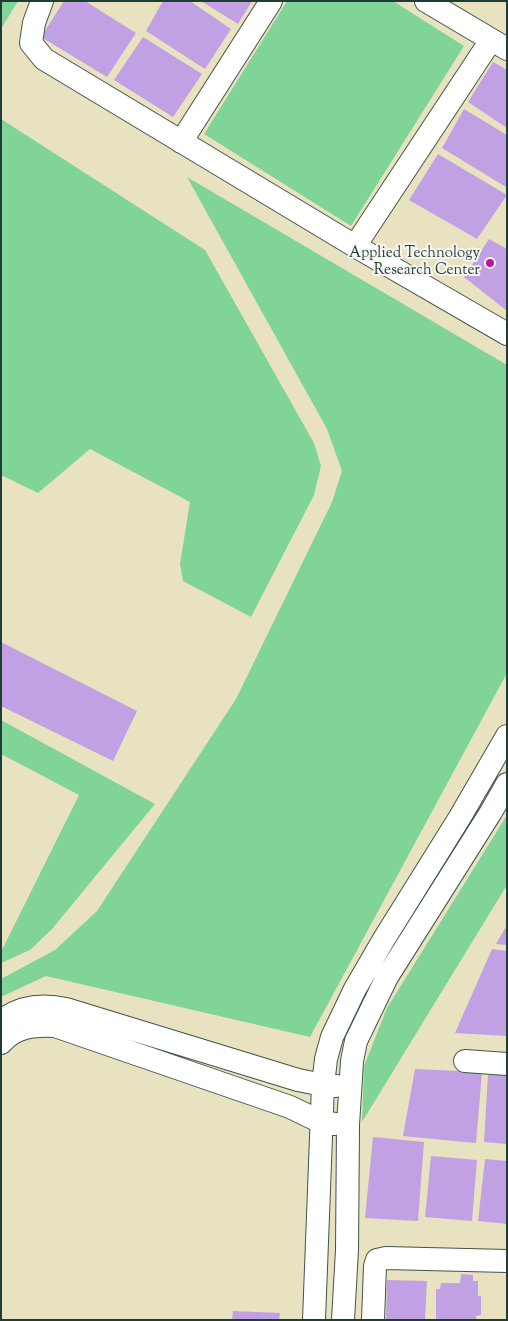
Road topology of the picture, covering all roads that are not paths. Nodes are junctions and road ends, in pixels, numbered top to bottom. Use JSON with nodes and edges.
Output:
{"nodes":[{"id":1,"x":42,"y":1,"type":"edge"},
{"id":2,"x":271,"y":1,"type":"edge"},
{"id":3,"x":426,"y":1,"type":"edge"},
{"id":4,"x":499,"y":44,"type":"edge"},
{"id":5,"x":181,"y":142,"type":"junction"},
{"id":6,"x":356,"y":246,"type":"junction"},
{"id":7,"x":507,"y":334,"type":"edge"},
{"id":8,"x":507,"y":736,"type":"edge"},
{"id":9,"x":507,"y":784,"type":"edge"},
{"id":10,"x":1,"y":1021,"type":"edge"},
{"id":11,"x":1,"y":1043,"type":"edge"},
{"id":12,"x":465,"y":1061,"type":"dead end"},
{"id":13,"x":507,"y":1064,"type":"edge"},
{"id":14,"x":323,"y":1085,"type":"junction"},
{"id":15,"x":350,"y":1087,"type":"junction"},
{"id":16,"x":322,"y":1122,"type":"junction"},
{"id":17,"x":348,"y":1125,"type":"junction"},
{"id":18,"x":507,"y":1260,"type":"edge"},
{"id":19,"x":314,"y":1320,"type":"edge"},
{"id":20,"x":343,"y":1320,"type":"edge"},
{"id":21,"x":373,"y":1320,"type":"edge"}],
"edges":[{"from":1,"to":5,"type":"street"},
{"from":2,"to":5,"type":"street"},
{"from":3,"to":4,"type":"street"},
{"from":4,"to":6,"type":"street"},
{"from":5,"to":6,"type":"street"},
{"from":6,"to":7,"type":"street"},
{"from":8,"to":14,"type":"street"},
{"from":9,"to":15,"type":"street"},
{"from":10,"to":14,"type":"street"},
{"from":11,"to":16,"type":"street"},
{"from":12,"to":13,"type":"street"},
{"from":14,"to":15,"type":"street"},
{"from":14,"to":16,"type":"street"},
{"from":15,"to":17,"type":"street"},
{"from":16,"to":17,"type":"street"},
{"from":16,"to":19,"type":"street"},
{"from":17,"to":20,"type":"street"},
{"from":18,"to":21,"type":"street"}]}
